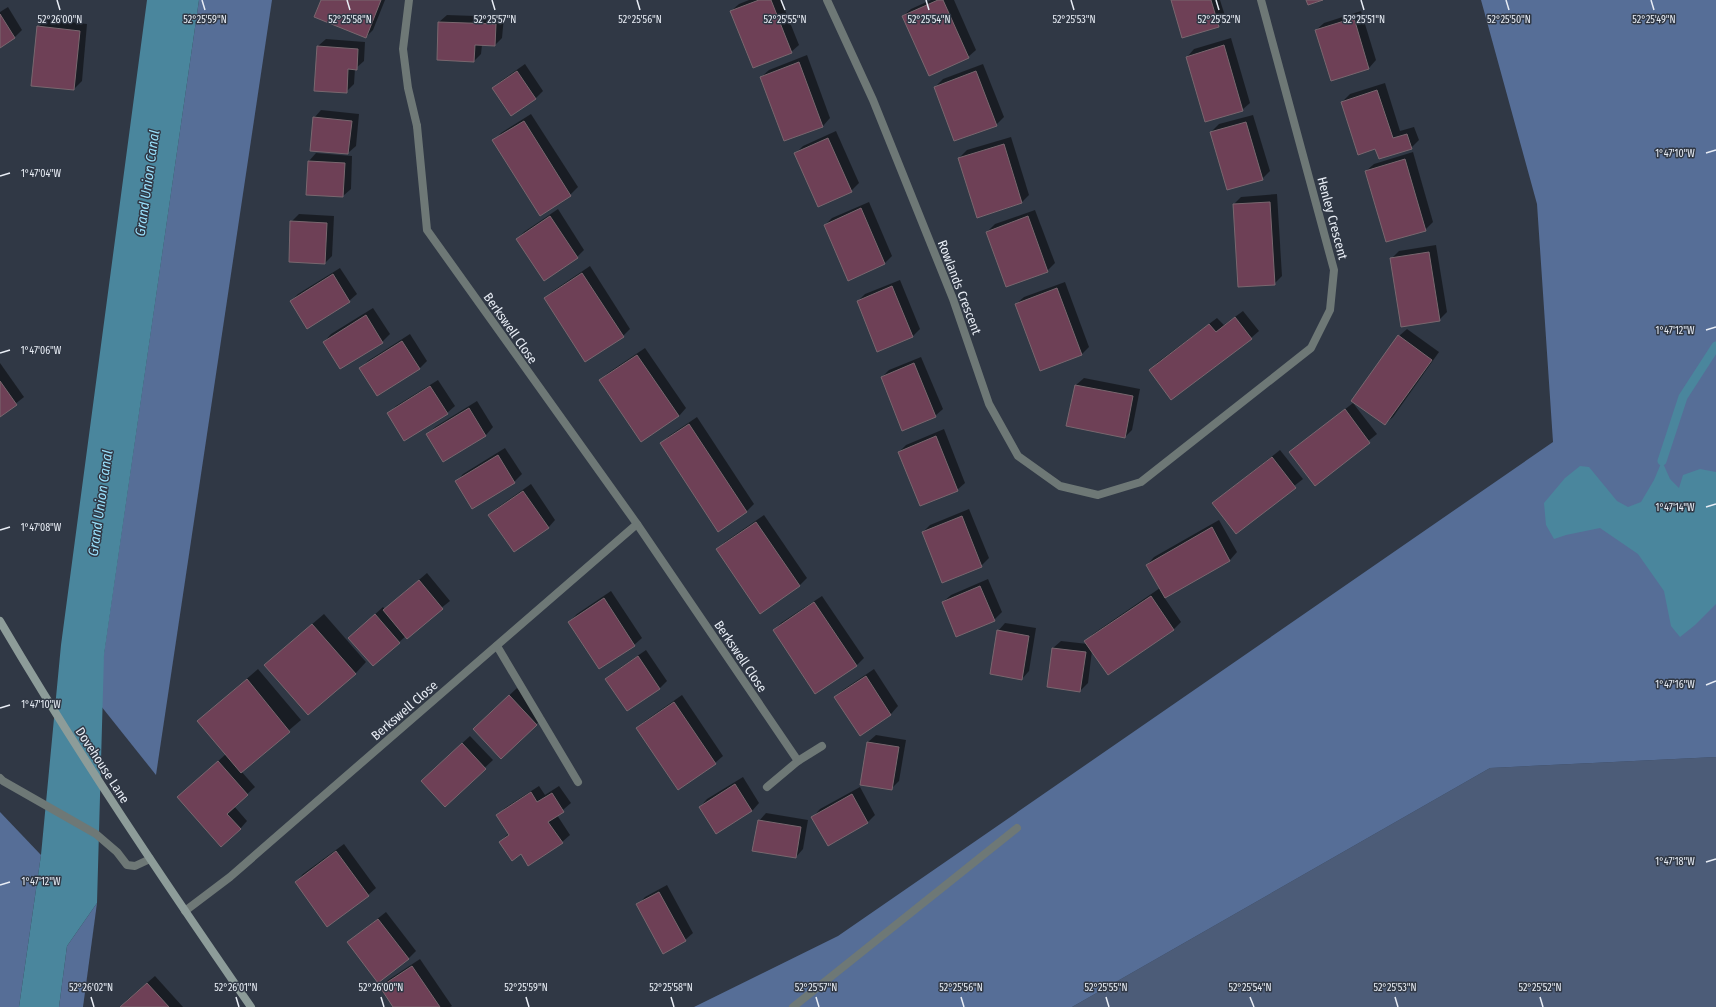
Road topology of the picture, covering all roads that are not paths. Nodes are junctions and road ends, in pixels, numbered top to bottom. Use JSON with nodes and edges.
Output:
{"nodes":[{"id":1,"x":409,"y":0,"type":"edge"},
{"id":2,"x":827,"y":0,"type":"edge"},
{"id":3,"x":1261,"y":0,"type":"edge"},
{"id":4,"x":1141,"y":482,"type":"joint"},
{"id":5,"x":637,"y":524,"type":"junction"},
{"id":6,"x":0,"y":621,"type":"edge"},
{"id":7,"x":497,"y":646,"type":"junction"},
{"id":8,"x":822,"y":746,"type":"dead end"},
{"id":9,"x":798,"y":761,"type":"junction"},
{"id":10,"x":1,"y":779,"type":"edge"},
{"id":11,"x":578,"y":782,"type":"dead end"},
{"id":12,"x":767,"y":787,"type":"dead end"},
{"id":13,"x":1017,"y":828,"type":"dead end"},
{"id":14,"x":150,"y":859,"type":"junction"},
{"id":15,"x":185,"y":912,"type":"junction"},
{"id":16,"x":250,"y":1007,"type":"edge"},
{"id":17,"x":793,"y":1007,"type":"edge"}],
"edges":[{"from":1,"to":5,"type":"street","name":"Berkswell Close"},
{"from":2,"to":4,"type":"street","name":"Rowlands Crescent"},
{"from":3,"to":4,"type":"street","name":"Henley Crescent"},
{"from":5,"to":7,"type":"street","name":"Berkswell Close"},
{"from":5,"to":9,"type":"street","name":"Berkswell Close"},
{"from":6,"to":14,"type":"street","name":"Dovehouse Lane"},
{"from":7,"to":11,"type":"street"},
{"from":7,"to":15,"type":"street","name":"Berkswell Close"},
{"from":8,"to":9,"type":"street"},
{"from":9,"to":12,"type":"street"},
{"from":10,"to":14,"type":"street"},
{"from":13,"to":17,"type":"street"},
{"from":14,"to":15,"type":"street","name":"Dovehouse Lane"},
{"from":15,"to":16,"type":"street","name":"Dovehouse Lane"}]}
